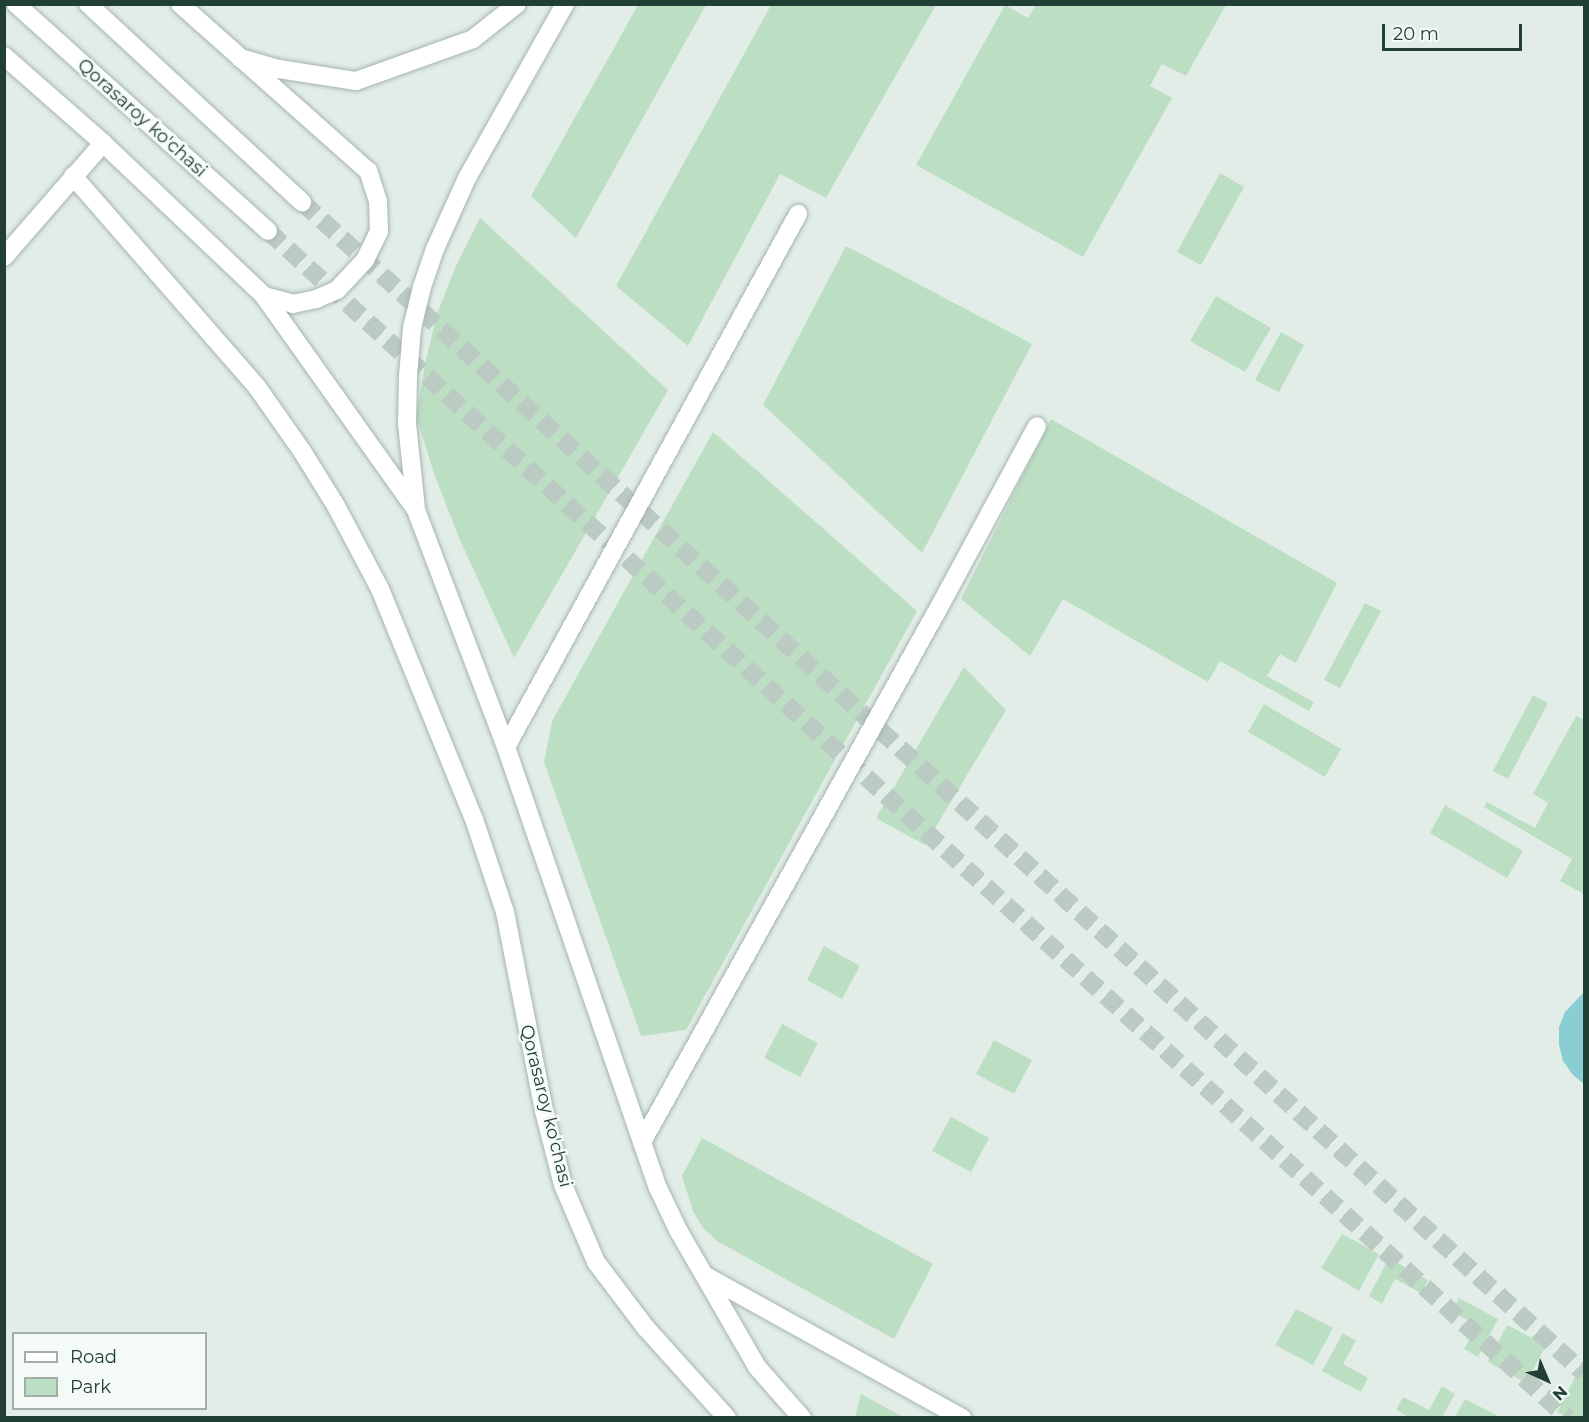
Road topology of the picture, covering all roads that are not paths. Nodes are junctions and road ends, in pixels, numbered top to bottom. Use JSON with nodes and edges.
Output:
{"nodes":[{"id":1,"x":16,"y":4,"type":"edge"},
{"id":2,"x":88,"y":4,"type":"edge"},
{"id":3,"x":180,"y":4,"type":"edge"},
{"id":4,"x":518,"y":4,"type":"edge"},
{"id":5,"x":565,"y":4,"type":"edge"},
{"id":6,"x":4,"y":56,"type":"edge"},
{"id":7,"x":240,"y":58,"type":"junction"},
{"id":8,"x":103,"y":143,"type":"junction"},
{"id":9,"x":73,"y":177,"type":"junction"},
{"id":10,"x":303,"y":202,"type":"tunnel mouth"},
{"id":11,"x":798,"y":214,"type":"dead end"},
{"id":12,"x":268,"y":231,"type":"tunnel mouth"},
{"id":13,"x":4,"y":257,"type":"edge"},
{"id":14,"x":264,"y":296,"type":"junction"},
{"id":15,"x":1037,"y":426,"type":"dead end"},
{"id":16,"x":416,"y":510,"type":"junction"},
{"id":17,"x":507,"y":747,"type":"junction"},
{"id":18,"x":642,"y":1142,"type":"junction"},
{"id":19,"x":705,"y":1275,"type":"junction"},
{"id":20,"x":727,"y":1418,"type":"edge"},
{"id":21,"x":802,"y":1418,"type":"edge"},
{"id":22,"x":962,"y":1418,"type":"edge"}],
"edges":[{"from":1,"to":12,"type":"street","name":"Qorasaroy ko'chasi"},
{"from":2,"to":10,"type":"street"},
{"from":3,"to":7,"type":"street"},
{"from":4,"to":7,"type":"street"},
{"from":5,"to":16,"type":"street"},
{"from":6,"to":8,"type":"street"},
{"from":7,"to":14,"type":"street"},
{"from":8,"to":9,"type":"street"},
{"from":8,"to":14,"type":"street"},
{"from":9,"to":13,"type":"street"},
{"from":9,"to":20,"type":"street","name":"Qorasaroy ko'chasi"},
{"from":11,"to":17,"type":"street"},
{"from":14,"to":16,"type":"street"},
{"from":15,"to":18,"type":"street"},
{"from":16,"to":17,"type":"street"},
{"from":17,"to":18,"type":"street"},
{"from":18,"to":19,"type":"street"},
{"from":19,"to":21,"type":"street"},
{"from":19,"to":22,"type":"street"}]}
